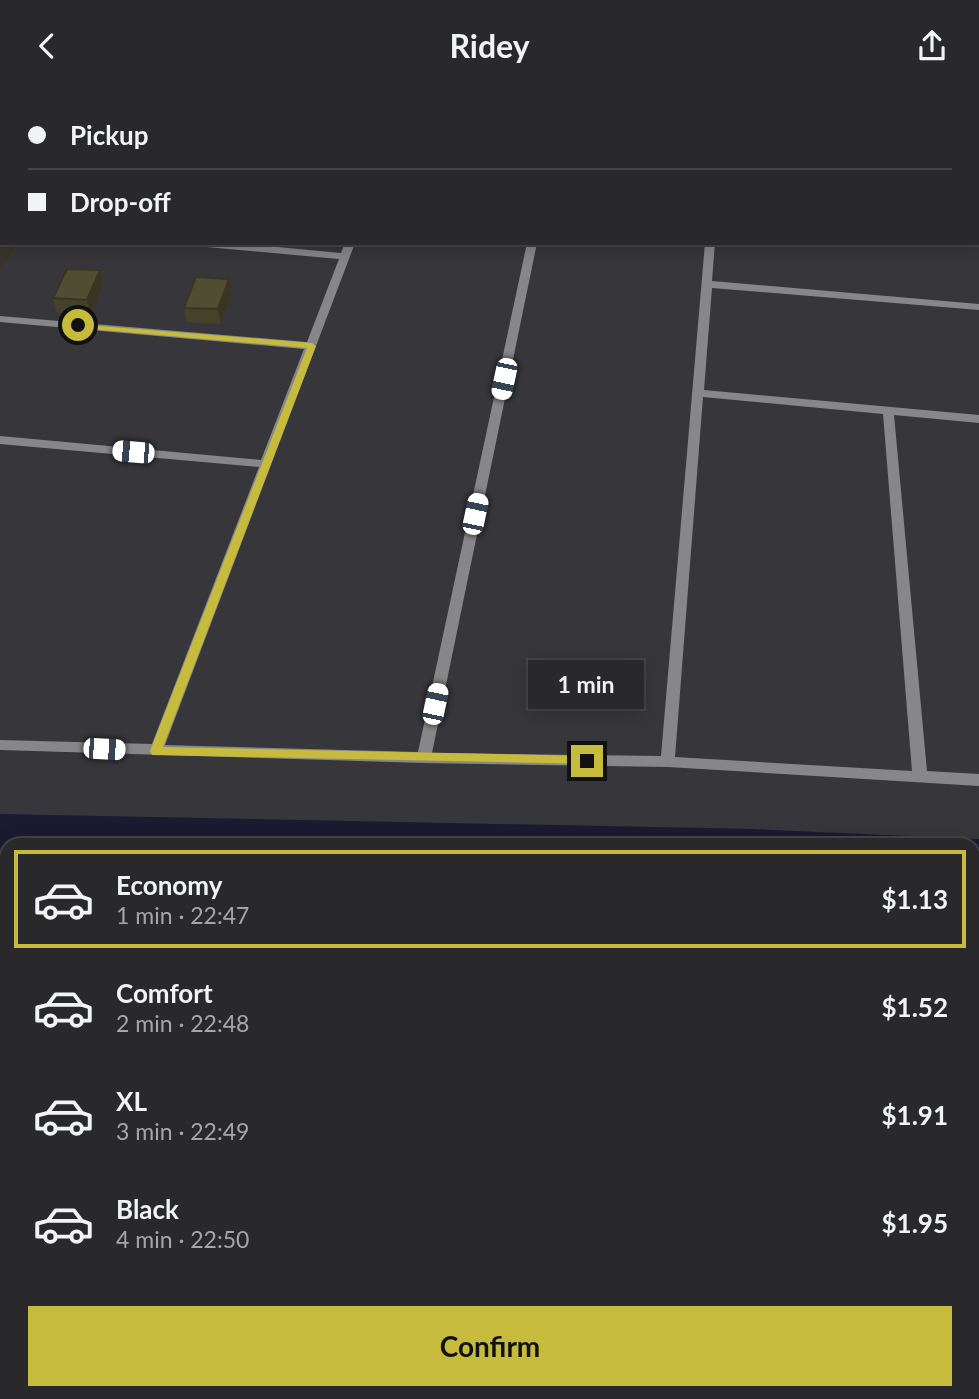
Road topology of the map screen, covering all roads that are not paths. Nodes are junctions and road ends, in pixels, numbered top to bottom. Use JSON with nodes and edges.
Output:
{"nodes":[{"id":1,"x":219,"y":245,"type":"edge"},
{"id":2,"x":349,"y":245,"type":"edge"},
{"id":3,"x":532,"y":245,"type":"edge"},
{"id":4,"x":710,"y":245,"type":"edge"},
{"id":5,"x":345,"y":256,"type":"junction"},
{"id":6,"x":707,"y":285,"type":"junction"},
{"id":7,"x":979,"y":307,"type":"edge"},
{"id":8,"x":0,"y":319,"type":"edge"},
{"id":9,"x":312,"y":346,"type":"junction"},
{"id":10,"x":698,"y":393,"type":"junction"},
{"id":11,"x":888,"y":411,"type":"junction"},
{"id":12,"x":979,"y":419,"type":"edge"},
{"id":13,"x":0,"y":440,"type":"edge"},
{"id":14,"x":267,"y":464,"type":"junction"},
{"id":15,"x":0,"y":745,"type":"edge"},
{"id":16,"x":156,"y":751,"type":"junction"},
{"id":17,"x":424,"y":758,"type":"junction"},
{"id":18,"x":668,"y":762,"type":"junction"},
{"id":19,"x":920,"y":777,"type":"junction"},
{"id":20,"x":979,"y":780,"type":"edge"}],
"edges":[{"from":1,"to":5,"type":"street"},
{"from":2,"to":5,"type":"street"},
{"from":3,"to":17,"type":"street"},
{"from":4,"to":6,"type":"street"},
{"from":5,"to":9,"type":"street"},
{"from":6,"to":7,"type":"street"},
{"from":6,"to":10,"type":"street"},
{"from":8,"to":9,"type":"street"},
{"from":9,"to":14,"type":"street"},
{"from":10,"to":11,"type":"street"},
{"from":10,"to":18,"type":"street"},
{"from":11,"to":12,"type":"street"},
{"from":11,"to":19,"type":"street"},
{"from":13,"to":14,"type":"street"},
{"from":14,"to":16,"type":"street"},
{"from":15,"to":16,"type":"street"},
{"from":16,"to":17,"type":"street"},
{"from":17,"to":18,"type":"street"},
{"from":18,"to":19,"type":"street"},
{"from":19,"to":20,"type":"street"}]}
